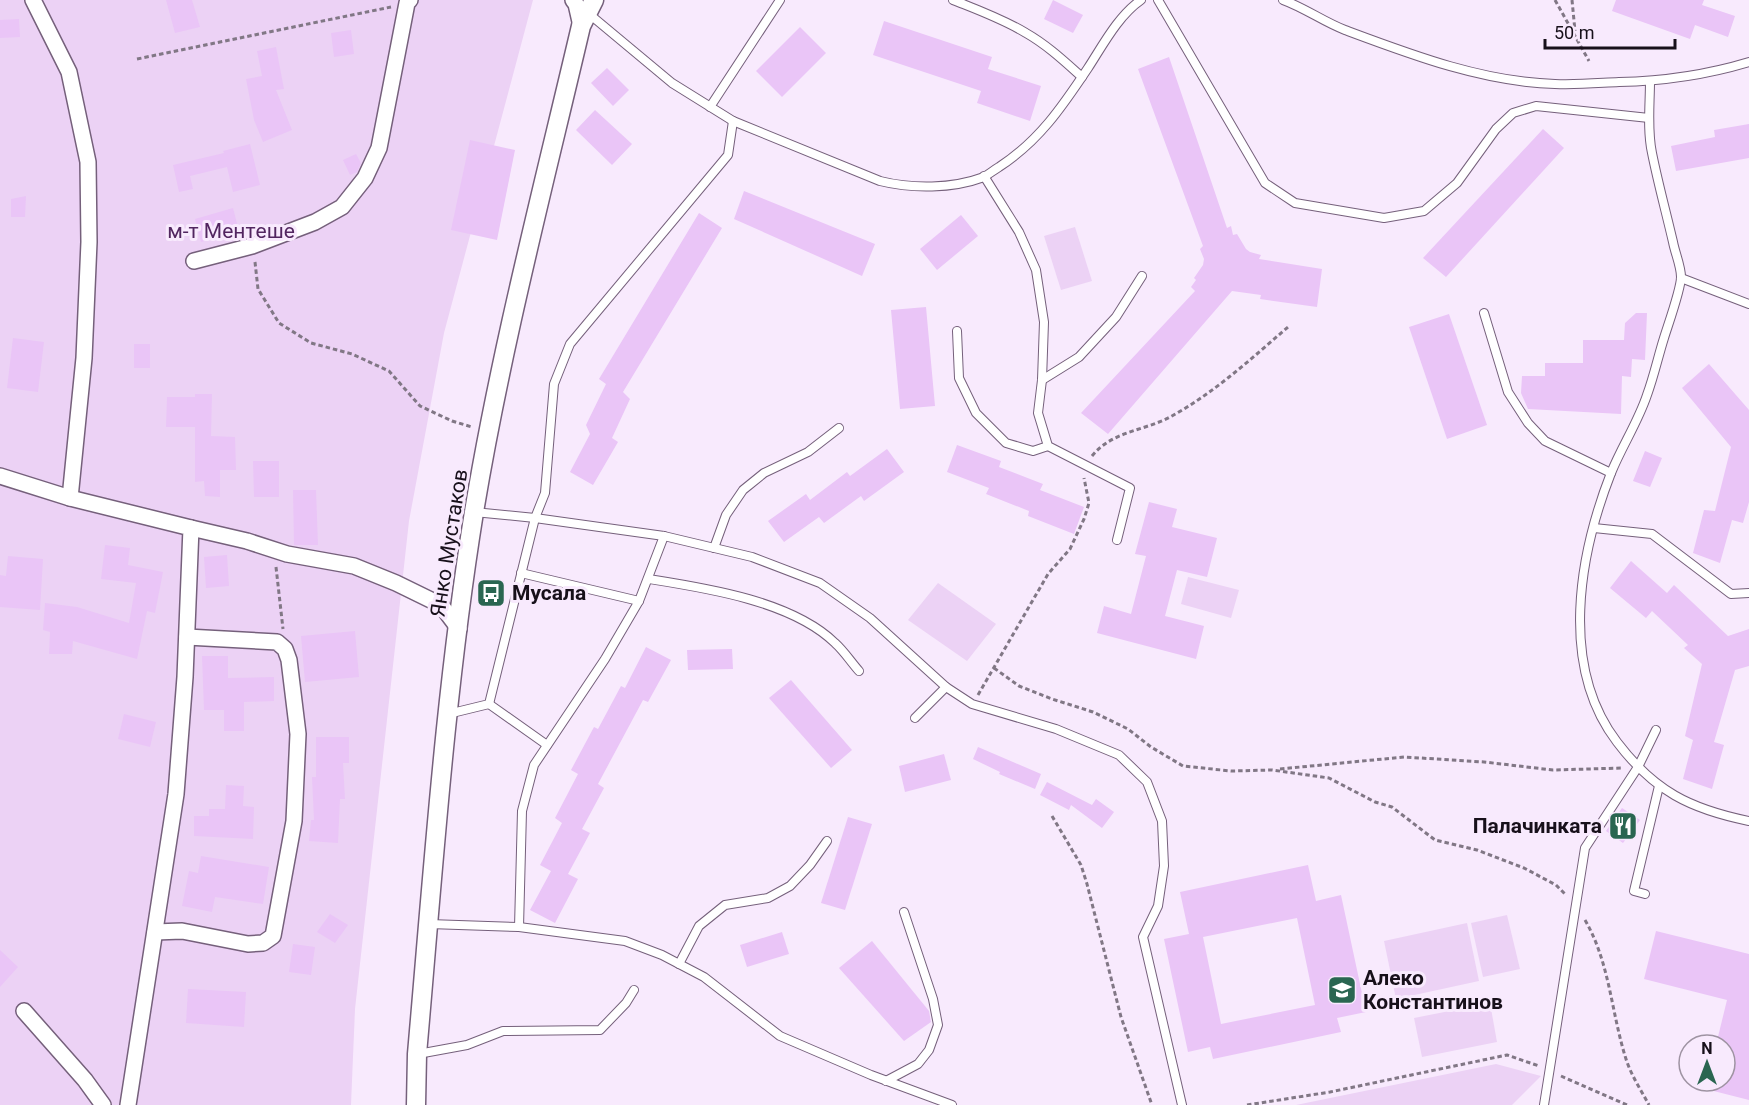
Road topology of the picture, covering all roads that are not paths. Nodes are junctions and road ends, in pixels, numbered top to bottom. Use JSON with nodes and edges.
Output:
{"nodes":[{"id":1,"x":33,"y":0,"type":"edge"},
{"id":2,"x":573,"y":0,"type":"edge"},
{"id":3,"x":780,"y":0,"type":"edge"},
{"id":4,"x":953,"y":0,"type":"edge"},
{"id":5,"x":1141,"y":0,"type":"edge"},
{"id":6,"x":1158,"y":0,"type":"edge"},
{"id":7,"x":1284,"y":0,"type":"edge"},
{"id":8,"x":408,"y":2,"type":"edge"},
{"id":9,"x":588,"y":13,"type":"edge"},
{"id":10,"x":1749,"y":62,"type":"edge"},
{"id":11,"x":1082,"y":77,"type":"junction"},
{"id":12,"x":1650,"y":81,"type":"junction"},
{"id":13,"x":710,"y":107,"type":"junction"},
{"id":14,"x":1649,"y":118,"type":"junction"},
{"id":15,"x":733,"y":121,"type":"junction"},
{"id":16,"x":984,"y":176,"type":"junction"},
{"id":17,"x":194,"y":261,"type":"dead end"},
{"id":18,"x":1142,"y":276,"type":"dead end"},
{"id":19,"x":1681,"y":278,"type":"junction"},
{"id":20,"x":1749,"y":304,"type":"edge"},
{"id":21,"x":1484,"y":313,"type":"dead end"},
{"id":22,"x":957,"y":331,"type":"dead end"},
{"id":23,"x":1042,"y":380,"type":"junction"},
{"id":24,"x":839,"y":428,"type":"dead end"},
{"id":25,"x":1048,"y":446,"type":"junction"},
{"id":26,"x":1611,"y":473,"type":"junction"},
{"id":27,"x":0,"y":476,"type":"edge"},
{"id":28,"x":70,"y":498,"type":"junction"},
{"id":29,"x":474,"y":512,"type":"junction"},
{"id":30,"x":535,"y":518,"type":"junction"},
{"id":31,"x":191,"y":528,"type":"junction"},
{"id":32,"x":1594,"y":528,"type":"junction"},
{"id":33,"x":664,"y":536,"type":"junction"},
{"id":34,"x":1117,"y":540,"type":"dead end"},
{"id":35,"x":714,"y":548,"type":"junction"},
{"id":36,"x":521,"y":573,"type":"junction"},
{"id":37,"x":649,"y":579,"type":"junction"},
{"id":38,"x":1749,"y":593,"type":"edge"},
{"id":39,"x":639,"y":601,"type":"junction"},
{"id":40,"x":459,"y":629,"type":"junction"},
{"id":41,"x":187,"y":637,"type":"junction"},
{"id":42,"x":859,"y":671,"type":"dead end"},
{"id":43,"x":946,"y":687,"type":"junction"},
{"id":44,"x":489,"y":704,"type":"junction"},
{"id":45,"x":448,"y":714,"type":"junction"},
{"id":46,"x":915,"y":718,"type":"dead end"},
{"id":47,"x":1656,"y":730,"type":"dead end"},
{"id":48,"x":547,"y":745,"type":"junction"},
{"id":49,"x":1638,"y":767,"type":"junction"},
{"id":50,"x":1659,"y":786,"type":"junction"},
{"id":51,"x":1749,"y":820,"type":"edge"},
{"id":52,"x":827,"y":841,"type":"dead end"},
{"id":53,"x":1645,"y":894,"type":"dead end"},
{"id":54,"x":904,"y":912,"type":"dead end"},
{"id":55,"x":428,"y":924,"type":"junction"},
{"id":56,"x":519,"y":927,"type":"junction"},
{"id":57,"x":155,"y":932,"type":"junction"},
{"id":58,"x":679,"y":964,"type":"junction"},
{"id":59,"x":634,"y":990,"type":"dead end"},
{"id":60,"x":24,"y":1011,"type":"dead end"},
{"id":61,"x":417,"y":1054,"type":"junction"},
{"id":62,"x":886,"y":1081,"type":"junction"},
{"id":63,"x":104,"y":1105,"type":"edge"},
{"id":64,"x":128,"y":1105,"type":"edge"},
{"id":65,"x":415,"y":1105,"type":"edge"},
{"id":66,"x":952,"y":1105,"type":"edge"},
{"id":67,"x":1182,"y":1105,"type":"edge"},
{"id":68,"x":1544,"y":1105,"type":"edge"}],
"edges":[{"from":1,"to":28,"type":"street"},
{"from":2,"to":9,"type":"street"},
{"from":3,"to":13,"type":"lane"},
{"from":4,"to":11,"type":"lane"},
{"from":5,"to":11,"type":"lane"},
{"from":6,"to":14,"type":"lane"},
{"from":7,"to":12,"type":"lane"},
{"from":8,"to":17,"type":"street"},
{"from":9,"to":13,"type":"lane"},
{"from":9,"to":29,"type":"street","name":"Янко Мустаков"},
{"from":10,"to":12,"type":"lane"},
{"from":11,"to":16,"type":"lane"},
{"from":12,"to":14,"type":"lane"},
{"from":13,"to":15,"type":"lane"},
{"from":14,"to":19,"type":"lane"},
{"from":15,"to":16,"type":"lane"},
{"from":15,"to":30,"type":"lane"},
{"from":16,"to":23,"type":"lane"},
{"from":18,"to":23,"type":"lane"},
{"from":19,"to":20,"type":"lane"},
{"from":19,"to":26,"type":"lane"},
{"from":21,"to":26,"type":"lane"},
{"from":22,"to":25,"type":"lane"},
{"from":23,"to":25,"type":"lane"},
{"from":24,"to":35,"type":"lane"},
{"from":25,"to":34,"type":"lane"},
{"from":26,"to":32,"type":"lane"},
{"from":27,"to":28,"type":"street"},
{"from":28,"to":31,"type":"street"},
{"from":29,"to":30,"type":"lane"},
{"from":29,"to":40,"type":"street","name":"Янко Мустаков"},
{"from":30,"to":33,"type":"lane"},
{"from":30,"to":36,"type":"lane"},
{"from":31,"to":40,"type":"street"},
{"from":31,"to":41,"type":"street"},
{"from":32,"to":38,"type":"lane"},
{"from":32,"to":49,"type":"lane"},
{"from":33,"to":35,"type":"lane"},
{"from":33,"to":37,"type":"lane"},
{"from":35,"to":43,"type":"lane"},
{"from":36,"to":39,"type":"lane"},
{"from":36,"to":44,"type":"lane"},
{"from":37,"to":39,"type":"lane"},
{"from":37,"to":42,"type":"lane"},
{"from":39,"to":48,"type":"lane"},
{"from":40,"to":45,"type":"street","name":"Янко Мустаков"},
{"from":41,"to":57,"type":"street"},
{"from":41,"to":57,"type":"street"},
{"from":43,"to":46,"type":"lane"},
{"from":43,"to":67,"type":"lane"},
{"from":44,"to":45,"type":"lane"},
{"from":44,"to":48,"type":"lane"},
{"from":45,"to":55,"type":"street","name":"Янко Мустаков"},
{"from":47,"to":49,"type":"lane"},
{"from":48,"to":56,"type":"lane"},
{"from":49,"to":50,"type":"lane"},
{"from":49,"to":68,"type":"lane"},
{"from":50,"to":51,"type":"lane"},
{"from":50,"to":53,"type":"lane"},
{"from":52,"to":58,"type":"lane"},
{"from":54,"to":62,"type":"lane"},
{"from":55,"to":56,"type":"lane"},
{"from":55,"to":61,"type":"street","name":"Янко Мустаков"},
{"from":56,"to":58,"type":"lane"},
{"from":57,"to":64,"type":"street"},
{"from":58,"to":62,"type":"lane"},
{"from":59,"to":61,"type":"lane"},
{"from":60,"to":63,"type":"street"},
{"from":61,"to":65,"type":"street","name":"Янко Мустаков"},
{"from":62,"to":66,"type":"lane"}]}
